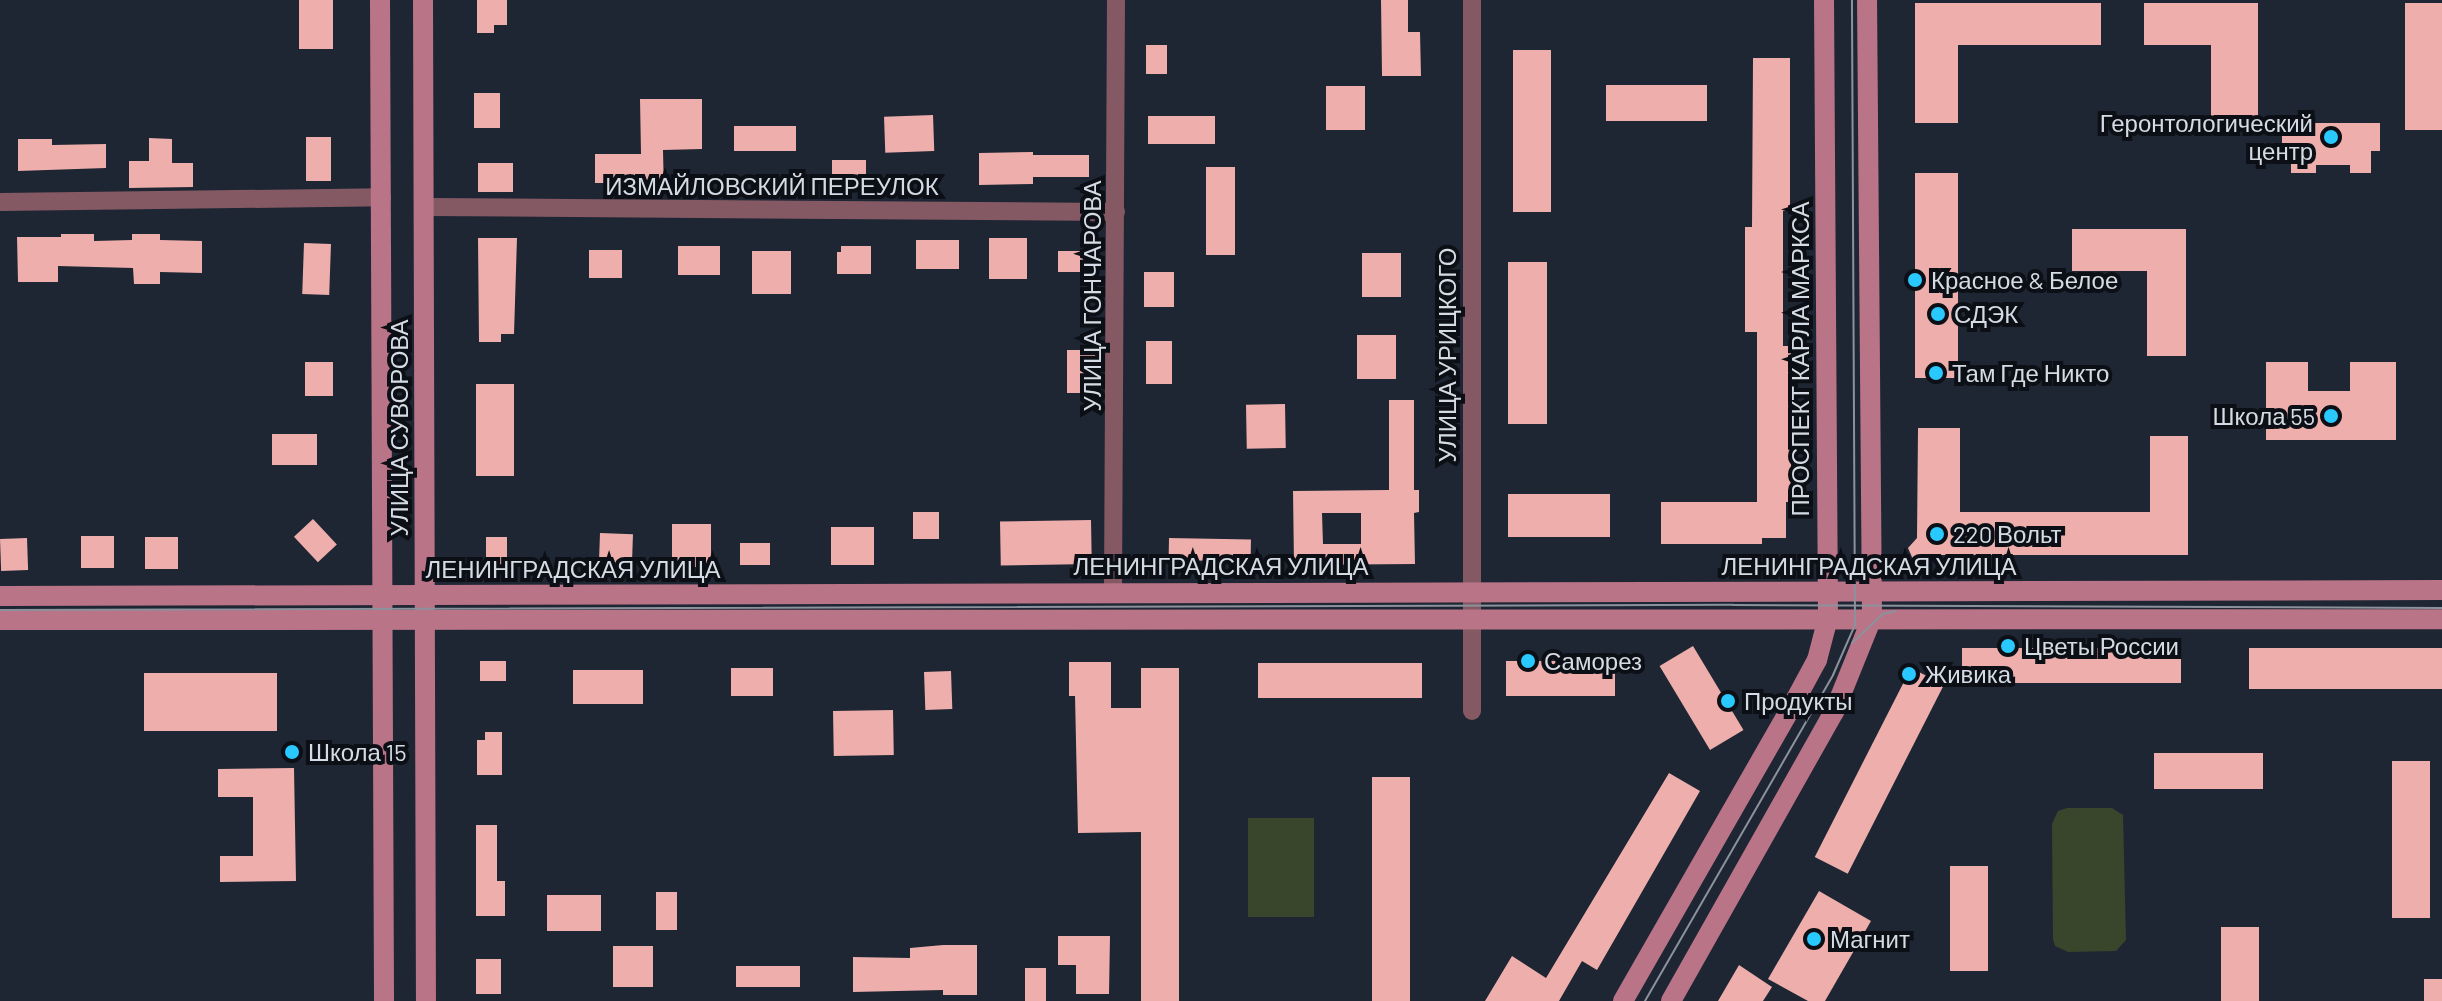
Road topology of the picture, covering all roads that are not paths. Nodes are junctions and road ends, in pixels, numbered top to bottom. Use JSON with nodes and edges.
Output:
{"nodes":[{"id":1,"x":380,"y":0,"type":"edge"},
{"id":2,"x":423,"y":0,"type":"edge"},
{"id":3,"x":1116,"y":0,"type":"edge"},
{"id":4,"x":1472,"y":0,"type":"edge"},
{"id":5,"x":1824,"y":0,"type":"edge"},
{"id":6,"x":1867,"y":0,"type":"edge"},
{"id":7,"x":382,"y":197,"type":"junction"},
{"id":8,"x":0,"y":202,"type":"edge"},
{"id":9,"x":426,"y":207,"type":"junction"},
{"id":10,"x":1116,"y":212,"type":"junction"},
{"id":11,"x":2442,"y":590,"type":"edge"},
{"id":12,"x":1113,"y":591,"type":"junction"},
{"id":13,"x":1471,"y":592,"type":"junction"},
{"id":14,"x":1828,"y":592,"type":"junction"},
{"id":15,"x":1872,"y":592,"type":"junction"},
{"id":16,"x":382,"y":595,"type":"junction"},
{"id":17,"x":0,"y":596,"type":"edge"},
{"id":18,"x":425,"y":596,"type":"junction"},
{"id":19,"x":1828,"y":618,"type":"junction"},
{"id":20,"x":1872,"y":618,"type":"junction"},
{"id":21,"x":1470,"y":619,"type":"junction"},
{"id":22,"x":2442,"y":619,"type":"edge"},
{"id":23,"x":0,"y":620,"type":"edge"},
{"id":24,"x":383,"y":620,"type":"junction"},
{"id":25,"x":425,"y":621,"type":"junction"},
{"id":26,"x":1472,"y":711,"type":"dead end"},
{"id":27,"x":384,"y":1001,"type":"edge"},
{"id":28,"x":426,"y":1001,"type":"edge"},
{"id":29,"x":1623,"y":1001,"type":"edge"},
{"id":30,"x":1671,"y":1001,"type":"edge"}],
"edges":[{"from":1,"to":7,"type":"main road","name":"УЛИЦА СУВОРОВА"},
{"from":2,"to":9,"type":"main road","name":"УЛИЦА СУВОРОВА"},
{"from":3,"to":10,"type":"street","name":"УЛИЦА ГОНЧАРОВА"},
{"from":4,"to":13,"type":"street","name":"УЛИЦА УРИЦКОГО"},
{"from":5,"to":14,"type":"main road","name":"ПРОСПЕКТ КАРЛА МАРКСА"},
{"from":6,"to":15,"type":"main road"},
{"from":7,"to":8,"type":"street"},
{"from":7,"to":16,"type":"main road","name":"УЛИЦА СУВОРОВА"},
{"from":9,"to":10,"type":"street","name":"ИЗМАЙЛОВСКИЙ ПЕРЕУЛОК"},
{"from":9,"to":18,"type":"main road","name":"УЛИЦА СУВОРОВА"},
{"from":10,"to":12,"type":"street","name":"УЛИЦА ГОНЧАРОВА"},
{"from":11,"to":15,"type":"main road","name":"ЛЕНИНГРАДСКАЯ УЛИЦА"},
{"from":12,"to":13,"type":"main road","name":"ЛЕНИНГРАДСКАЯ УЛИЦА"},
{"from":12,"to":18,"type":"main road","name":"ЛЕНИНГРАДСКАЯ УЛИЦА"},
{"from":13,"to":14,"type":"main road","name":"ЛЕНИНГРАДСКАЯ УЛИЦА"},
{"from":13,"to":21,"type":"street","name":"УЛИЦА УРИЦКОГО"},
{"from":14,"to":15,"type":"main road","name":"ЛЕНИНГРАДСКАЯ УЛИЦА"},
{"from":14,"to":19,"type":"main road","name":"ПРОСПЕКТ КАРЛА МАРКСА"},
{"from":15,"to":20,"type":"main road"},
{"from":16,"to":17,"type":"main road","name":"ЛЕНИНГРАДСКАЯ УЛИЦА"},
{"from":16,"to":18,"type":"main road","name":"ЛЕНИНГРАДСКАЯ УЛИЦА"},
{"from":16,"to":24,"type":"main road","name":"УЛИЦА СУВОРОВА"},
{"from":18,"to":25,"type":"main road","name":"УЛИЦА СУВОРОВА"},
{"from":19,"to":20,"type":"main road"},
{"from":19,"to":21,"type":"main road"},
{"from":19,"to":29,"type":"main road","name":"ПРОСПЕКТ КАРЛА МАРКСА"},
{"from":20,"to":22,"type":"main road"},
{"from":20,"to":30,"type":"main road"},
{"from":21,"to":25,"type":"main road"},
{"from":21,"to":26,"type":"street","name":"УЛИЦА УРИЦКОГО"},
{"from":23,"to":24,"type":"main road"},
{"from":24,"to":25,"type":"main road"},
{"from":24,"to":27,"type":"main road","name":"УЛИЦА СУВОРОВА"},
{"from":25,"to":28,"type":"main road","name":"УЛИЦА СУВОРОВА"}]}
